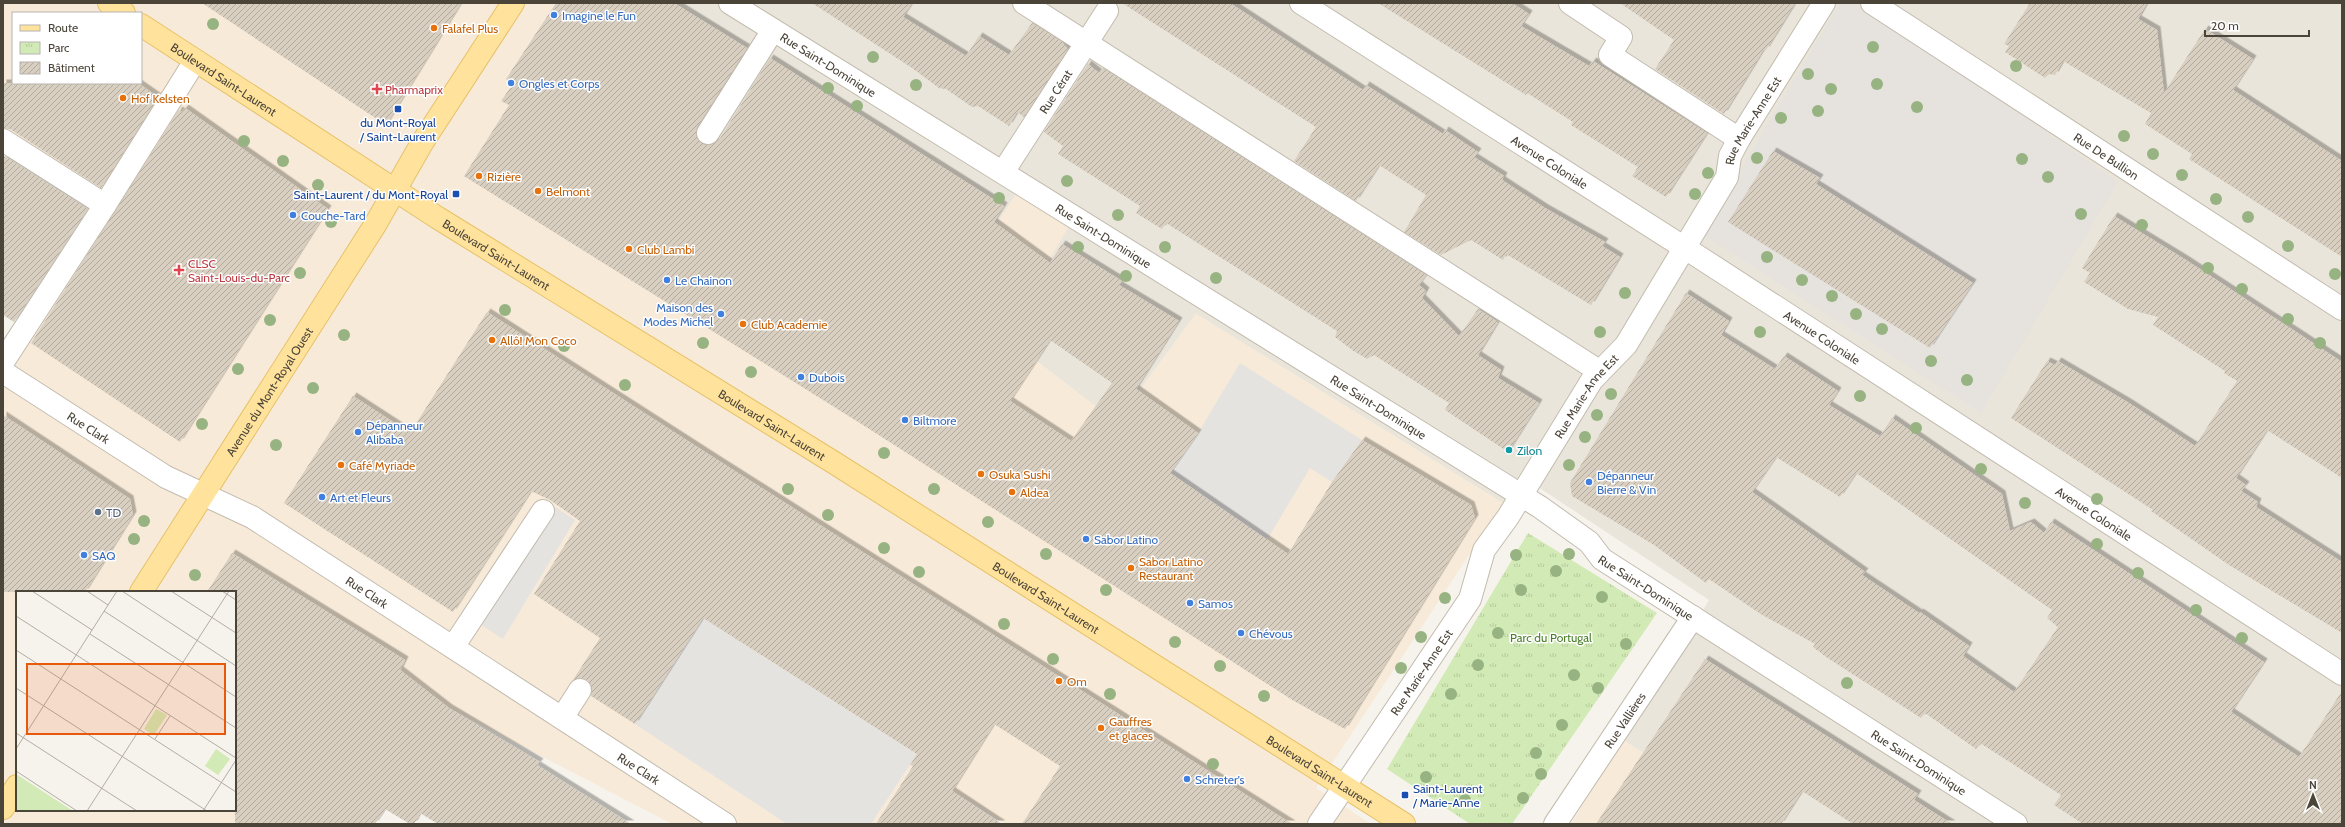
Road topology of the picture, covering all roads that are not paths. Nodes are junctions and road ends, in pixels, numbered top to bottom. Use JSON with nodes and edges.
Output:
{"nodes":[{"id":1,"x":109,"y":3,"type":"edge"},
{"id":2,"x":513,"y":3,"type":"edge"},
{"id":3,"x":730,"y":3,"type":"edge"},
{"id":4,"x":1024,"y":3,"type":"edge"},
{"id":5,"x":1301,"y":3,"type":"edge"},
{"id":6,"x":1570,"y":3,"type":"edge"},
{"id":7,"x":1824,"y":3,"type":"edge"},
{"id":8,"x":1872,"y":3,"type":"edge"},
{"id":9,"x":1106,"y":11,"type":"dead end"},
{"id":10,"x":122,"y":12,"type":"edge"},
{"id":11,"x":142,"y":26,"type":"edge"},
{"id":12,"x":773,"y":30,"type":"junction"},
{"id":13,"x":1087,"y":43,"type":"junction"},
{"id":14,"x":195,"y":61,"type":"junction"},
{"id":15,"x":708,"y":133,"type":"dead end"},
{"id":16,"x":1739,"y":139,"type":"junction"},
{"id":17,"x":3,"y":140,"type":"edge"},
{"id":18,"x":1003,"y":172,"type":"junction"},
{"id":19,"x":395,"y":190,"type":"junction"},
{"id":20,"x":106,"y":205,"type":"junction"},
{"id":21,"x":1684,"y":248,"type":"junction"},
{"id":22,"x":2342,"y":309,"type":"edge"},
{"id":23,"x":3,"y":362,"type":"edge"},
{"id":24,"x":1599,"y":371,"type":"junction"},
{"id":25,"x":3,"y":372,"type":"edge"},
{"id":26,"x":203,"y":495,"type":"junction"},
{"id":27,"x":1521,"y":496,"type":"junction"},
{"id":28,"x":543,"y":511,"type":"dead end"},
{"id":29,"x":142,"y":591,"type":"edge"},
{"id":30,"x":1693,"y":617,"type":"junction"},
{"id":31,"x":453,"y":647,"type":"junction"},
{"id":32,"x":2342,"y":674,"type":"edge"},
{"id":33,"x":580,"y":690,"type":"dead end"},
{"id":34,"x":562,"y":718,"type":"junction"},
{"id":35,"x":1345,"y":787,"type":"junction"},
{"id":36,"x":16,"y":788,"type":"edge"},
{"id":37,"x":3,"y":808,"type":"edge"},
{"id":38,"x":725,"y":824,"type":"edge"},
{"id":39,"x":1319,"y":824,"type":"edge"},
{"id":40,"x":1404,"y":824,"type":"edge"},
{"id":41,"x":1555,"y":824,"type":"edge"},
{"id":42,"x":2016,"y":824,"type":"edge"}],
"edges":[{"from":1,"to":10,"type":"main road"},
{"from":2,"to":19,"type":"main road","name":"Avenue du Mont-Royal Ouest"},
{"from":3,"to":12,"type":"street","name":"Rue Saint-Dominique"},
{"from":4,"to":13,"type":"street"},
{"from":5,"to":21,"type":"street","name":"Avenue Coloniale"},
{"from":6,"to":16,"type":"street"},
{"from":7,"to":16,"type":"street","name":"Rue Marie-Anne Est"},
{"from":8,"to":22,"type":"street","name":"Rue De Bullion"},
{"from":9,"to":13,"type":"street","name":"Rue Cérat"},
{"from":11,"to":14,"type":"main road","name":"Boulevard Saint-Laurent"},
{"from":12,"to":15,"type":"street"},
{"from":12,"to":18,"type":"street","name":"Rue Saint-Dominique"},
{"from":13,"to":18,"type":"street","name":"Rue Cérat"},
{"from":13,"to":24,"type":"street"},
{"from":14,"to":19,"type":"main road","name":"Boulevard Saint-Laurent"},
{"from":14,"to":20,"type":"street"},
{"from":16,"to":21,"type":"street","name":"Rue Marie-Anne Est"},
{"from":17,"to":20,"type":"street"},
{"from":18,"to":27,"type":"street","name":"Rue Saint-Dominique"},
{"from":19,"to":26,"type":"main road","name":"Avenue du Mont-Royal Ouest"},
{"from":19,"to":35,"type":"main road","name":"Boulevard Saint-Laurent"},
{"from":20,"to":23,"type":"street"},
{"from":21,"to":24,"type":"street","name":"Rue Marie-Anne Est"},
{"from":21,"to":32,"type":"street","name":"Avenue Coloniale"},
{"from":24,"to":27,"type":"street","name":"Rue Marie-Anne Est"},
{"from":25,"to":26,"type":"street","name":"Rue Clark"},
{"from":26,"to":29,"type":"main road","name":"Avenue du Mont-Royal Ouest"},
{"from":26,"to":31,"type":"street","name":"Rue Clark"},
{"from":27,"to":30,"type":"street","name":"Rue Saint-Dominique"},
{"from":27,"to":35,"type":"street","name":"Rue Marie-Anne Est"},
{"from":28,"to":31,"type":"street"},
{"from":30,"to":41,"type":"street","name":"Rue Vallières"},
{"from":30,"to":42,"type":"street","name":"Rue Saint-Dominique"},
{"from":31,"to":34,"type":"street","name":"Rue Clark"},
{"from":33,"to":34,"type":"street"},
{"from":34,"to":38,"type":"street","name":"Rue Clark"},
{"from":35,"to":39,"type":"street","name":"Rue Marie-Anne Est"},
{"from":35,"to":40,"type":"main road","name":"Boulevard Saint-Laurent"},
{"from":36,"to":37,"type":"main road"}]}
